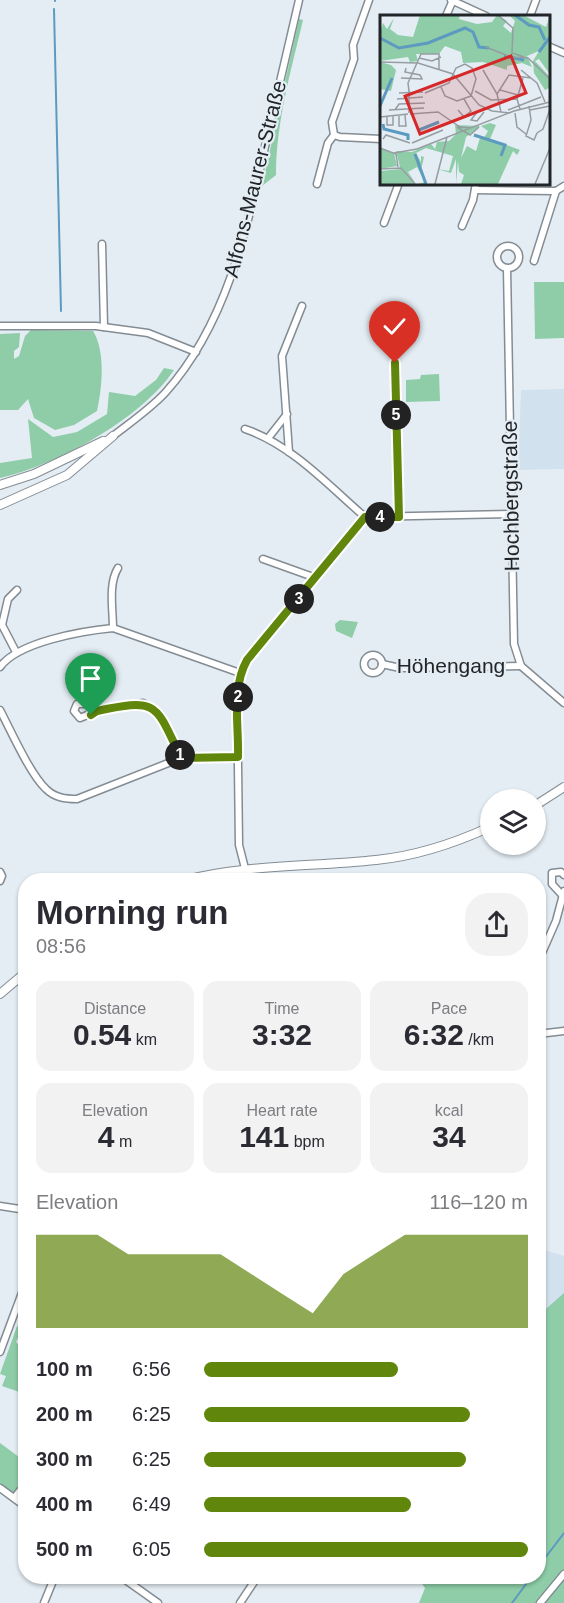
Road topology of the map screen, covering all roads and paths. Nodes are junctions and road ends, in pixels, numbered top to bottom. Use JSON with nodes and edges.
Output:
{"nodes":[{"id":1,"x":299,"y":0,"type":"edge"},
{"id":2,"x":369,"y":0,"type":"edge"},
{"id":3,"x":452,"y":0,"type":"edge"},
{"id":4,"x":536,"y":0,"type":"edge"},
{"id":5,"x":446,"y":15,"type":"edge"},
{"id":6,"x":484,"y":15,"type":"edge"},
{"id":7,"x":530,"y":15,"type":"edge"},
{"id":8,"x":549,"y":46,"type":"edge"},
{"id":9,"x":564,"y":53,"type":"edge"},
{"id":10,"x":334,"y":135,"type":"junction"},
{"id":11,"x":380,"y":139,"type":"edge"},
{"id":12,"x":317,"y":184,"type":"dead end"},
{"id":13,"x":399,"y":184,"type":"edge"},
{"id":14,"x":476,"y":186,"type":"edge"},
{"id":15,"x":564,"y":186,"type":"edge"},
{"id":16,"x":556,"y":191,"type":"junction"},
{"id":17,"x":384,"y":223,"type":"dead end"},
{"id":18,"x":462,"y":226,"type":"dead end"},
{"id":19,"x":102,"y":244,"type":"dead end"},
{"id":20,"x":534,"y":261,"type":"dead end"},
{"id":21,"x":507,"y":268,"type":"dead end"},
{"id":22,"x":302,"y":306,"type":"dead end"},
{"id":23,"x":0,"y":326,"type":"edge"},
{"id":24,"x":104,"y":327,"type":"junction"},
{"id":25,"x":196,"y":352,"type":"junction"},
{"id":26,"x":395,"y":363,"type":"dead end"},
{"id":27,"x":287,"y":413,"type":"junction"},
{"id":28,"x":245,"y":429,"type":"dead end"},
{"id":29,"x":113,"y":436,"type":"junction"},
{"id":30,"x":269,"y":437,"type":"junction"},
{"id":31,"x":289,"y":452,"type":"junction"},
{"id":32,"x":0,"y":485,"type":"edge"},
{"id":33,"x":0,"y":505,"type":"edge"},
{"id":34,"x":511,"y":514,"type":"junction"},
{"id":35,"x":365,"y":517,"type":"junction"},
{"id":36,"x":399,"y":517,"type":"junction"},
{"id":37,"x":264,"y":558,"type":"dead end"},
{"id":38,"x":118,"y":568,"type":"dead end"},
{"id":39,"x":316,"y":578,"type":"junction"},
{"id":40,"x":17,"y":590,"type":"dead end"},
{"id":41,"x":113,"y":628,"type":"junction"},
{"id":42,"x":16,"y":652,"type":"junction"},
{"id":43,"x":382,"y":664,"type":"dead end"},
{"id":44,"x":521,"y":666,"type":"junction"},
{"id":45,"x":0,"y":667,"type":"edge"},
{"id":46,"x":240,"y":673,"type":"junction"},
{"id":47,"x":564,"y":703,"type":"edge"},
{"id":48,"x":0,"y":710,"type":"edge"},
{"id":49,"x":97,"y":711,"type":"dead end"},
{"id":50,"x":238,"y":757,"type":"junction"},
{"id":51,"x":181,"y":758,"type":"junction"},
{"id":52,"x":564,"y":786,"type":"edge"},
{"id":53,"x":546,"y":798,"type":"edge"},
{"id":54,"x":480,"y":831,"type":"edge"},
{"id":55,"x":243,"y":868,"type":"junction"},
{"id":56,"x":0,"y":872,"type":"edge"},
{"id":57,"x":219,"y":873,"type":"edge"},
{"id":58,"x":245,"y":873,"type":"edge"},
{"id":59,"x":564,"y":875,"type":"edge"},
{"id":60,"x":0,"y":881,"type":"edge"},
{"id":61,"x":563,"y":893,"type":"edge"},
{"id":62,"x":546,"y":940,"type":"edge"},
{"id":63,"x":18,"y":979,"type":"edge"},
{"id":64,"x":0,"y":994,"type":"edge"},
{"id":65,"x":564,"y":1031,"type":"edge"},
{"id":66,"x":546,"y":1033,"type":"edge"},
{"id":67,"x":0,"y":1206,"type":"edge"},
{"id":68,"x":18,"y":1209,"type":"edge"},
{"id":69,"x":18,"y":1304,"type":"edge"},
{"id":70,"x":0,"y":1352,"type":"edge"},
{"id":71,"x":0,"y":1488,"type":"edge"},
{"id":72,"x":18,"y":1493,"type":"edge"},
{"id":73,"x":14,"y":1498,"type":"junction"},
{"id":74,"x":18,"y":1501,"type":"edge"},
{"id":75,"x":564,"y":1574,"type":"edge"},
{"id":76,"x":52,"y":1584,"type":"edge"},
{"id":77,"x":137,"y":1584,"type":"edge"},
{"id":78,"x":253,"y":1584,"type":"edge"},
{"id":79,"x":44,"y":1603,"type":"edge"},
{"id":80,"x":158,"y":1603,"type":"edge"},
{"id":81,"x":240,"y":1603,"type":"edge"},
{"id":82,"x":540,"y":1603,"type":"edge"}],
"edges":[{"from":1,"to":25,"type":"street","name":"Alfons-Maurer-Straße"},
{"from":2,"to":10,"type":"street"},
{"from":3,"to":5,"type":"street"},
{"from":3,"to":6,"type":"street"},
{"from":4,"to":7,"type":"street"},
{"from":8,"to":9,"type":"street"},
{"from":10,"to":11,"type":"street"},
{"from":10,"to":12,"type":"street"},
{"from":13,"to":17,"type":"street"},
{"from":14,"to":16,"type":"street"},
{"from":14,"to":18,"type":"street"},
{"from":15,"to":16,"type":"street"},
{"from":16,"to":20,"type":"street"},
{"from":19,"to":24,"type":"street"},
{"from":21,"to":34,"type":"street","name":"Hochbergstraße"},
{"from":22,"to":27,"type":"street"},
{"from":23,"to":24,"type":"street"},
{"from":24,"to":25,"type":"street"},
{"from":25,"to":29,"type":"street","name":"Alfons-Maurer-Straße"},
{"from":26,"to":36,"type":"street"},
{"from":27,"to":30,"type":"street"},
{"from":27,"to":31,"type":"street"},
{"from":28,"to":30,"type":"street"},
{"from":29,"to":32,"type":"street"},
{"from":29,"to":33,"type":"street"},
{"from":30,"to":31,"type":"street"},
{"from":31,"to":35,"type":"street"},
{"from":34,"to":36,"type":"street"},
{"from":34,"to":44,"type":"street","name":"Hochbergstraße"},
{"from":35,"to":36,"type":"street"},
{"from":35,"to":39,"type":"street"},
{"from":37,"to":39,"type":"street"},
{"from":38,"to":41,"type":"street"},
{"from":39,"to":46,"type":"street"},
{"from":40,"to":42,"type":"street"},
{"from":41,"to":42,"type":"street"},
{"from":41,"to":46,"type":"street"},
{"from":42,"to":45,"type":"street"},
{"from":43,"to":44,"type":"street","name":"Höhengang"},
{"from":44,"to":47,"type":"street"},
{"from":46,"to":50,"type":"street"},
{"from":48,"to":51,"type":"street"},
{"from":49,"to":51,"type":"street"},
{"from":50,"to":51,"type":"street"},
{"from":50,"to":55,"type":"street"},
{"from":52,"to":53,"type":"street"},
{"from":54,"to":55,"type":"street"},
{"from":55,"to":57,"type":"street"},
{"from":55,"to":58,"type":"street"},
{"from":56,"to":60,"type":"street"},
{"from":59,"to":61,"type":"street"},
{"from":61,"to":62,"type":"street"},
{"from":63,"to":64,"type":"street"},
{"from":65,"to":66,"type":"street"},
{"from":67,"to":68,"type":"street"},
{"from":69,"to":70,"type":"street"},
{"from":71,"to":73,"type":"street"},
{"from":72,"to":73,"type":"street"},
{"from":73,"to":74,"type":"street"},
{"from":75,"to":82,"type":"street"},
{"from":76,"to":79,"type":"street"},
{"from":77,"to":80,"type":"street"},
{"from":78,"to":81,"type":"street"}]}
